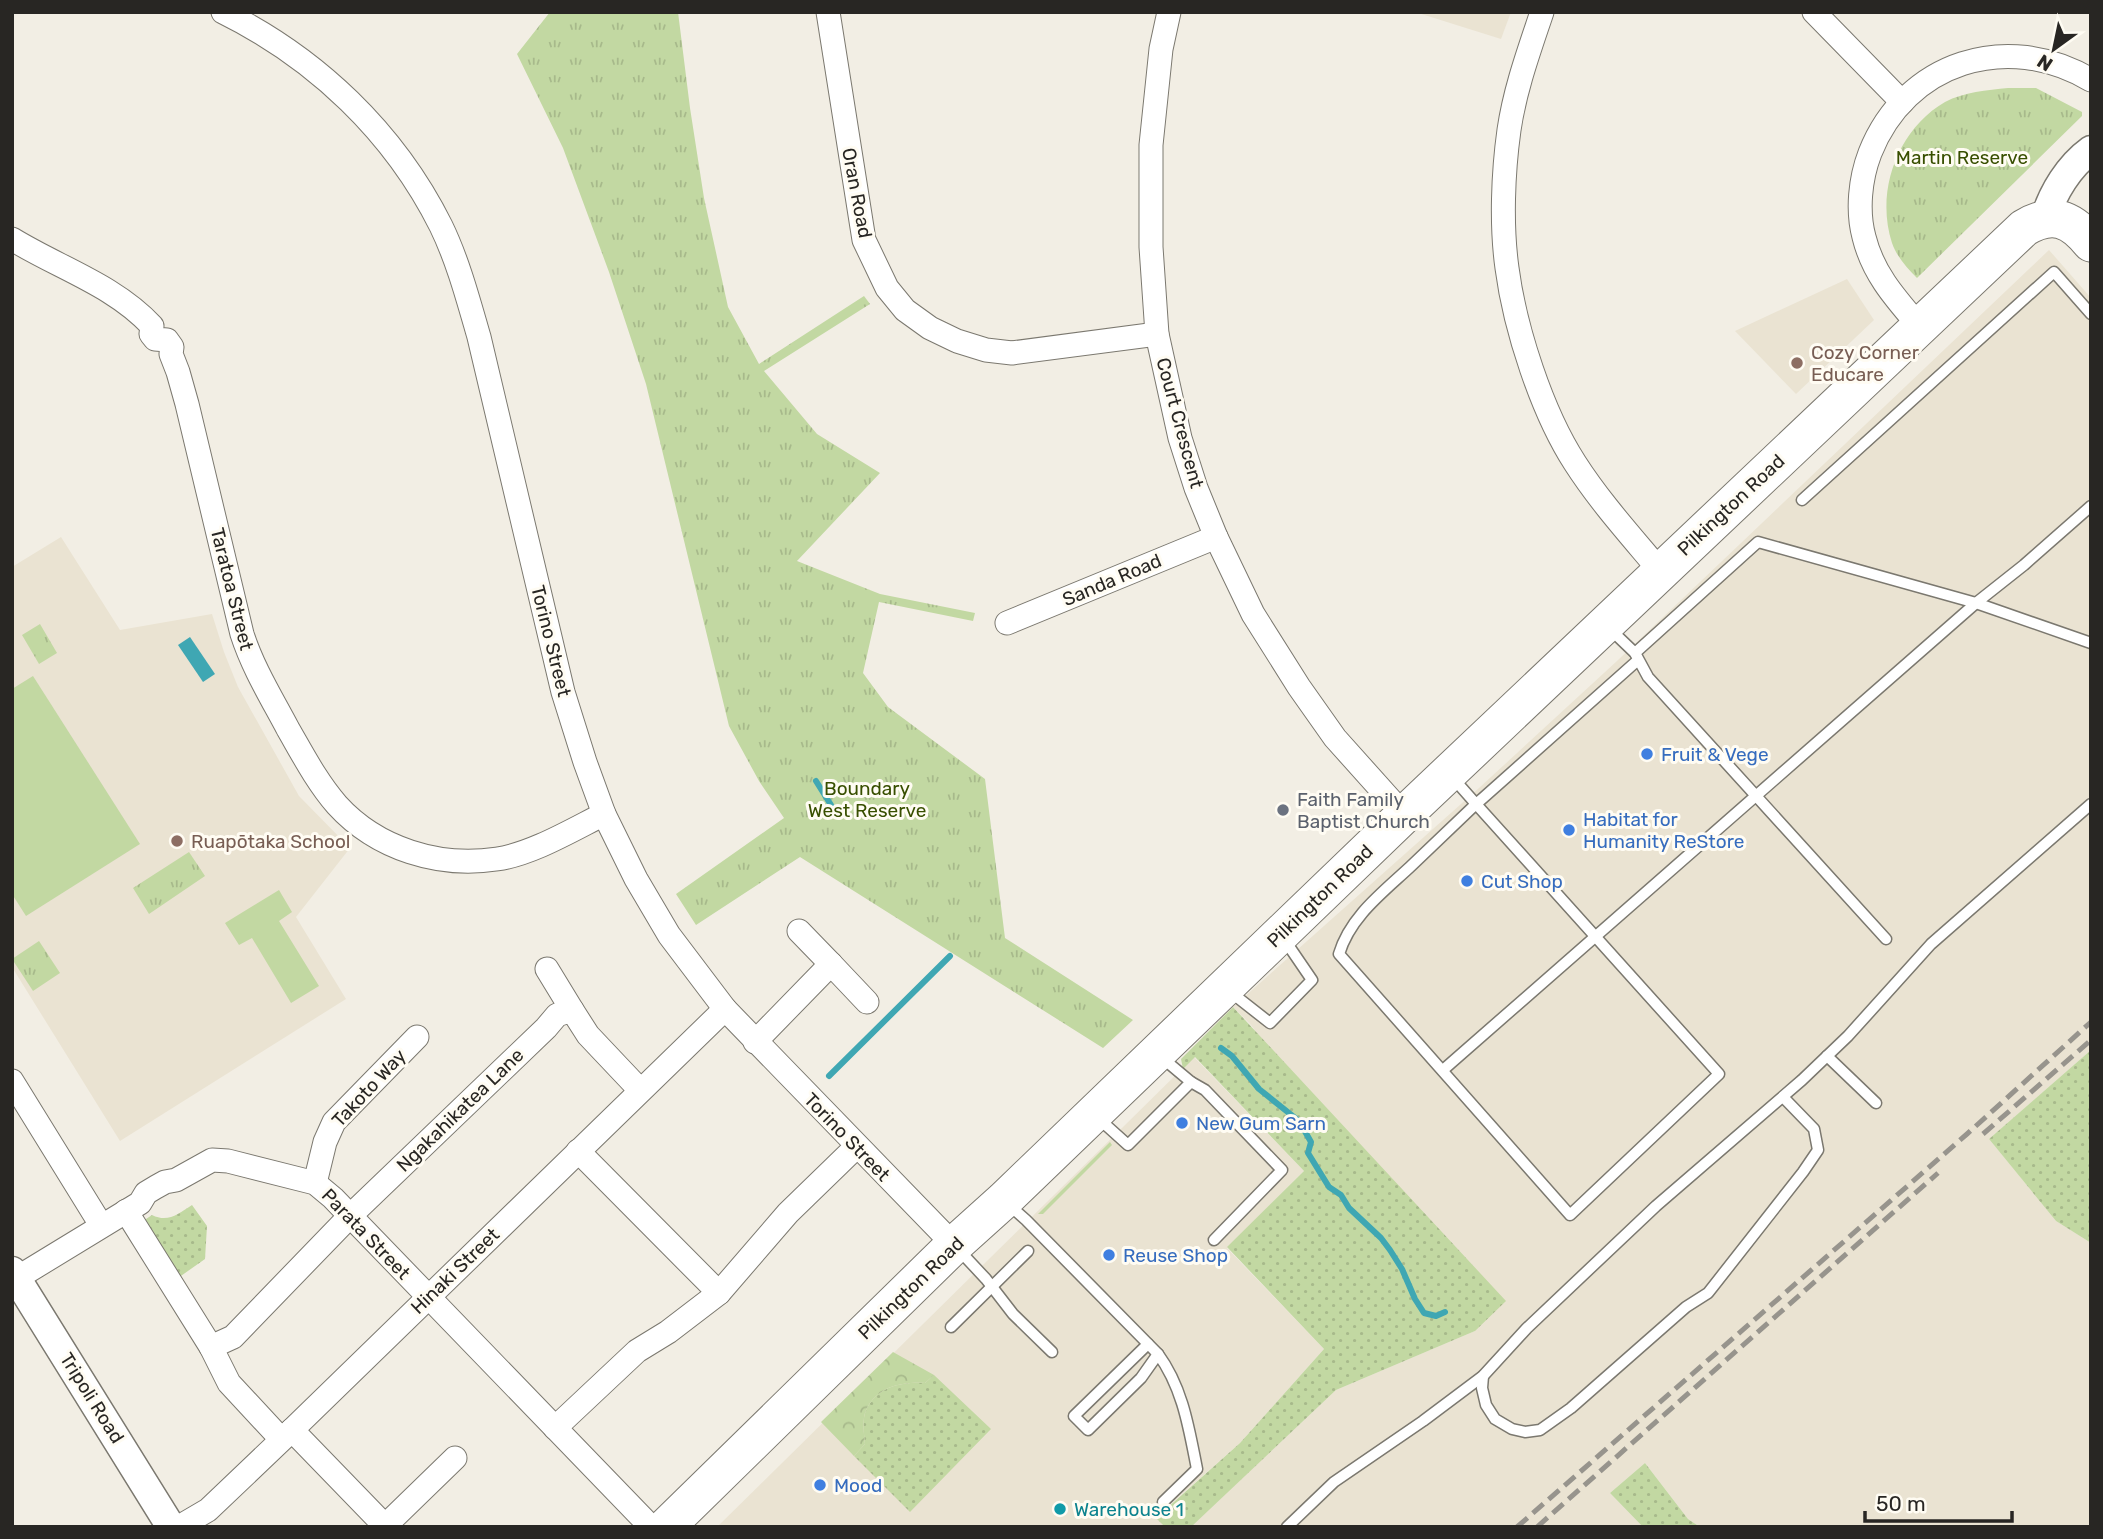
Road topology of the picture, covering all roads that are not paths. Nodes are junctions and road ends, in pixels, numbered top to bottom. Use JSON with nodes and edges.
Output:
{"nodes":[{"id":1,"x":223,"y":12,"type":"edge"},
{"id":2,"x":828,"y":12,"type":"edge"},
{"id":3,"x":1169,"y":12,"type":"edge"},
{"id":4,"x":1542,"y":12,"type":"edge"},
{"id":5,"x":1814,"y":12,"type":"edge"},
{"id":6,"x":2091,"y":80,"type":"edge"},
{"id":7,"x":1902,"y":102,"type":"junction"},
{"id":8,"x":2091,"y":150,"type":"edge"},
{"id":9,"x":2091,"y":164,"type":"edge"},
{"id":10,"x":2053,"y":219,"type":"junction"},
{"id":11,"x":13,"y":241,"type":"edge"},
{"id":12,"x":2091,"y":243,"type":"edge"},
{"id":13,"x":2091,"y":314,"type":"edge"},
{"id":14,"x":1920,"y":327,"type":"junction"},
{"id":15,"x":1157,"y":334,"type":"junction"},
{"id":16,"x":1802,"y":500,"type":"dead end"},
{"id":17,"x":2091,"y":506,"type":"edge"},
{"id":18,"x":1216,"y":537,"type":"junction"},
{"id":19,"x":1661,"y":572,"type":"junction"},
{"id":20,"x":1976,"y":603,"type":"junction"},
{"id":21,"x":1007,"y":623,"type":"dead end"},
{"id":22,"x":1605,"y":625,"type":"junction"},
{"id":23,"x":2091,"y":643,"type":"edge"},
{"id":24,"x":1637,"y":657,"type":"junction"},
{"id":25,"x":1449,"y":773,"type":"junction"},
{"id":26,"x":1755,"y":796,"type":"junction"},
{"id":27,"x":1476,"y":804,"type":"junction"},
{"id":28,"x":2091,"y":804,"type":"edge"},
{"id":29,"x":604,"y":814,"type":"junction"},
{"id":30,"x":1404,"y":816,"type":"junction"},
{"id":31,"x":799,"y":931,"type":"dead end"},
{"id":32,"x":1280,"y":934,"type":"junction"},
{"id":33,"x":1595,"y":936,"type":"junction"},
{"id":34,"x":1886,"y":939,"type":"dead end"},
{"id":35,"x":831,"y":964,"type":"junction"},
{"id":36,"x":547,"y":970,"type":"dead end"},
{"id":37,"x":1224,"y":988,"type":"junction"},
{"id":38,"x":867,"y":1002,"type":"dead end"},
{"id":39,"x":725,"y":1009,"type":"junction"},
{"id":40,"x":572,"y":1010,"type":"junction"},
{"id":41,"x":417,"y":1037,"type":"dead end"},
{"id":42,"x":755,"y":1042,"type":"junction"},
{"id":43,"x":1157,"y":1053,"type":"junction"},
{"id":44,"x":1827,"y":1056,"type":"junction"},
{"id":45,"x":1443,"y":1070,"type":"junction"},
{"id":46,"x":12,"y":1081,"type":"edge"},
{"id":47,"x":1191,"y":1082,"type":"junction"},
{"id":48,"x":640,"y":1090,"type":"junction"},
{"id":49,"x":1783,"y":1097,"type":"junction"},
{"id":50,"x":1876,"y":1103,"type":"dead end"},
{"id":51,"x":1093,"y":1114,"type":"junction"},
{"id":52,"x":856,"y":1147,"type":"junction"},
{"id":53,"x":578,"y":1151,"type":"junction"},
{"id":54,"x":315,"y":1183,"type":"junction"},
{"id":55,"x":1004,"y":1200,"type":"junction"},
{"id":56,"x":125,"y":1211,"type":"junction"},
{"id":57,"x":350,"y":1216,"type":"junction"},
{"id":58,"x":101,"y":1226,"type":"junction"},
{"id":59,"x":1214,"y":1240,"type":"dead end"},
{"id":60,"x":954,"y":1245,"type":"junction"},
{"id":61,"x":1028,"y":1251,"type":"dead end"},
{"id":62,"x":15,"y":1274,"type":"edge"},
{"id":63,"x":992,"y":1286,"type":"junction"},
{"id":64,"x":719,"y":1293,"type":"junction"},
{"id":65,"x":428,"y":1297,"type":"junction"},
{"id":66,"x":951,"y":1327,"type":"dead end"},
{"id":67,"x":1148,"y":1344,"type":"junction"},
{"id":68,"x":211,"y":1346,"type":"junction"},
{"id":69,"x":1052,"y":1352,"type":"dead end"},
{"id":70,"x":1158,"y":1354,"type":"junction"},
{"id":71,"x":1483,"y":1376,"type":"junction"},
{"id":72,"x":555,"y":1428,"type":"junction"},
{"id":73,"x":287,"y":1434,"type":"junction"},
{"id":74,"x":455,"y":1458,"type":"dead end"},
{"id":75,"x":1163,"y":1502,"type":"dead end"},
{"id":76,"x":385,"y":1526,"type":"edge"},
{"id":77,"x":171,"y":1527,"type":"edge"},
{"id":78,"x":179,"y":1527,"type":"edge"},
{"id":79,"x":651,"y":1527,"type":"edge"},
{"id":80,"x":666,"y":1527,"type":"edge"},
{"id":81,"x":1287,"y":1527,"type":"edge"}],
"edges":[{"from":1,"to":29,"type":"street","name":"Torino Street"},
{"from":2,"to":15,"type":"street","name":"Oran Road"},
{"from":3,"to":15,"type":"street","name":"Court Crescent"},
{"from":4,"to":19,"type":"street"},
{"from":5,"to":7,"type":"street"},
{"from":6,"to":7,"type":"street"},
{"from":7,"to":14,"type":"street"},
{"from":8,"to":10,"type":"street"},
{"from":9,"to":10,"type":"street"},
{"from":10,"to":12,"type":"main road"},
{"from":10,"to":14,"type":"main road","name":"Pilkington Road"},
{"from":11,"to":29,"type":"street","name":"Taratoa Street"},
{"from":13,"to":16,"type":"lane"},
{"from":14,"to":19,"type":"main road","name":"Pilkington Road"},
{"from":15,"to":18,"type":"street","name":"Court Crescent"},
{"from":17,"to":20,"type":"lane"},
{"from":18,"to":21,"type":"street","name":"Sanda Road"},
{"from":18,"to":30,"type":"street","name":"Court Crescent"},
{"from":19,"to":22,"type":"main road","name":"Pilkington Road"},
{"from":20,"to":23,"type":"lane"},
{"from":20,"to":24,"type":"lane"},
{"from":20,"to":26,"type":"lane"},
{"from":22,"to":24,"type":"lane"},
{"from":22,"to":25,"type":"main road","name":"Pilkington Road"},
{"from":24,"to":26,"type":"lane"},
{"from":24,"to":27,"type":"lane"},
{"from":25,"to":27,"type":"lane"},
{"from":25,"to":30,"type":"main road","name":"Pilkington Road"},
{"from":26,"to":33,"type":"lane"},
{"from":26,"to":34,"type":"lane"},
{"from":27,"to":33,"type":"lane"},
{"from":27,"to":45,"type":"lane"},
{"from":28,"to":44,"type":"lane"},
{"from":29,"to":39,"type":"street","name":"Torino Street"},
{"from":30,"to":32,"type":"main road","name":"Pilkington Road"},
{"from":31,"to":35,"type":"street"},
{"from":32,"to":37,"type":"main road","name":"Pilkington Road"},
{"from":32,"to":37,"type":"lane"},
{"from":33,"to":45,"type":"lane"},
{"from":33,"to":45,"type":"lane"},
{"from":35,"to":38,"type":"street"},
{"from":35,"to":42,"type":"street"},
{"from":36,"to":40,"type":"street"},
{"from":37,"to":43,"type":"main road","name":"Pilkington Road"},
{"from":39,"to":42,"type":"street","name":"Torino Street"},
{"from":39,"to":48,"type":"street","name":"Hinaki Street"},
{"from":40,"to":48,"type":"street"},
{"from":40,"to":57,"type":"street","name":"Ngakahikatea Lane"},
{"from":41,"to":54,"type":"street","name":"Takoto Way"},
{"from":42,"to":52,"type":"street","name":"Torino Street"},
{"from":43,"to":47,"type":"lane"},
{"from":43,"to":51,"type":"main road","name":"Pilkington Road"},
{"from":44,"to":49,"type":"lane"},
{"from":44,"to":50,"type":"lane"},
{"from":46,"to":58,"type":"street"},
{"from":47,"to":51,"type":"lane"},
{"from":47,"to":59,"type":"lane"},
{"from":48,"to":53,"type":"street","name":"Hinaki Street"},
{"from":49,"to":71,"type":"lane"},
{"from":49,"to":71,"type":"lane"},
{"from":51,"to":55,"type":"main road","name":"Pilkington Road"},
{"from":52,"to":60,"type":"street","name":"Torino Street"},
{"from":52,"to":64,"type":"street"},
{"from":53,"to":64,"type":"street"},
{"from":53,"to":65,"type":"street","name":"Hinaki Street"},
{"from":54,"to":56,"type":"street","name":"Parata Street"},
{"from":54,"to":57,"type":"street","name":"Parata Street"},
{"from":55,"to":60,"type":"main road","name":"Pilkington Road"},
{"from":55,"to":67,"type":"lane"},
{"from":56,"to":58,"type":"street","name":"Parata Street"},
{"from":56,"to":68,"type":"street"},
{"from":57,"to":65,"type":"street","name":"Parata Street"},
{"from":57,"to":68,"type":"street","name":"Ngakahikatea Lane"},
{"from":58,"to":62,"type":"street","name":"Parata Street"},
{"from":60,"to":63,"type":"lane"},
{"from":60,"to":80,"type":"main road","name":"Pilkington Road"},
{"from":61,"to":63,"type":"lane"},
{"from":62,"to":77,"type":"street","name":"Tripoli Road"},
{"from":63,"to":66,"type":"lane"},
{"from":63,"to":69,"type":"lane"},
{"from":64,"to":72,"type":"street"},
{"from":65,"to":72,"type":"street","name":"Parata Street"},
{"from":65,"to":73,"type":"street","name":"Hinaki Street"},
{"from":67,"to":70,"type":"lane"},
{"from":67,"to":70,"type":"lane"},
{"from":68,"to":73,"type":"street"},
{"from":70,"to":75,"type":"lane"},
{"from":71,"to":81,"type":"lane"},
{"from":72,"to":79,"type":"street","name":"Parata Street"},
{"from":73,"to":76,"type":"street"},
{"from":73,"to":78,"type":"street","name":"Hinaki Street"},
{"from":74,"to":76,"type":"street"}]}
